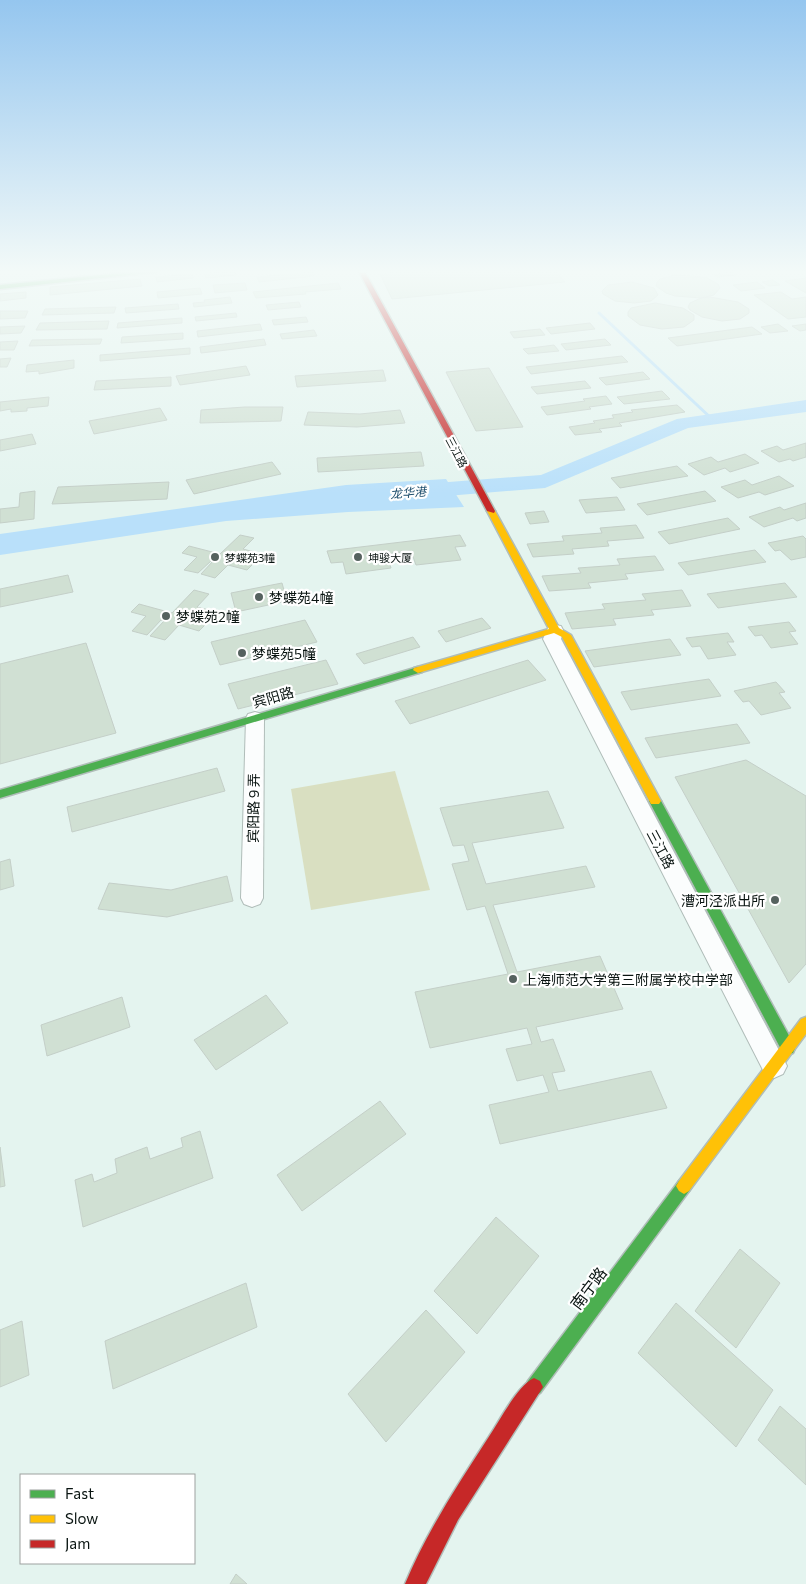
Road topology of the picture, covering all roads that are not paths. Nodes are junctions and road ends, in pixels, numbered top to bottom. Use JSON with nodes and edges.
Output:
{"nodes":[{"id":1,"x":401,"y":346,"type":"edge"},
{"id":2,"x":555,"y":630,"type":"junction"},
{"id":3,"x":255,"y":718,"type":"junction"},
{"id":4,"x":0,"y":794,"type":"edge"},
{"id":5,"x":252,"y":898,"type":"dead end"},
{"id":6,"x":806,"y":1023,"type":"edge"},
{"id":7,"x":788,"y":1048,"type":"junction"},
{"id":8,"x":774,"y":1066,"type":"junction"},
{"id":9,"x":415,"y":1584,"type":"edge"}],
"edges":[{"from":1,"to":2,"type":"street","name":"三江路"},
{"from":2,"to":3,"type":"street","name":"宾阳路"},
{"from":2,"to":7,"type":"street","name":"三江路"},
{"from":2,"to":8,"type":"street","name":"三江路"},
{"from":3,"to":4,"type":"street","name":"宾阳路"},
{"from":3,"to":5,"type":"street","name":"宾阳路 9 弄"},
{"from":6,"to":7,"type":"street","name":"南宁路"},
{"from":7,"to":8,"type":"street","name":"南宁路"},
{"from":8,"to":9,"type":"street","name":"南宁路"}]}
